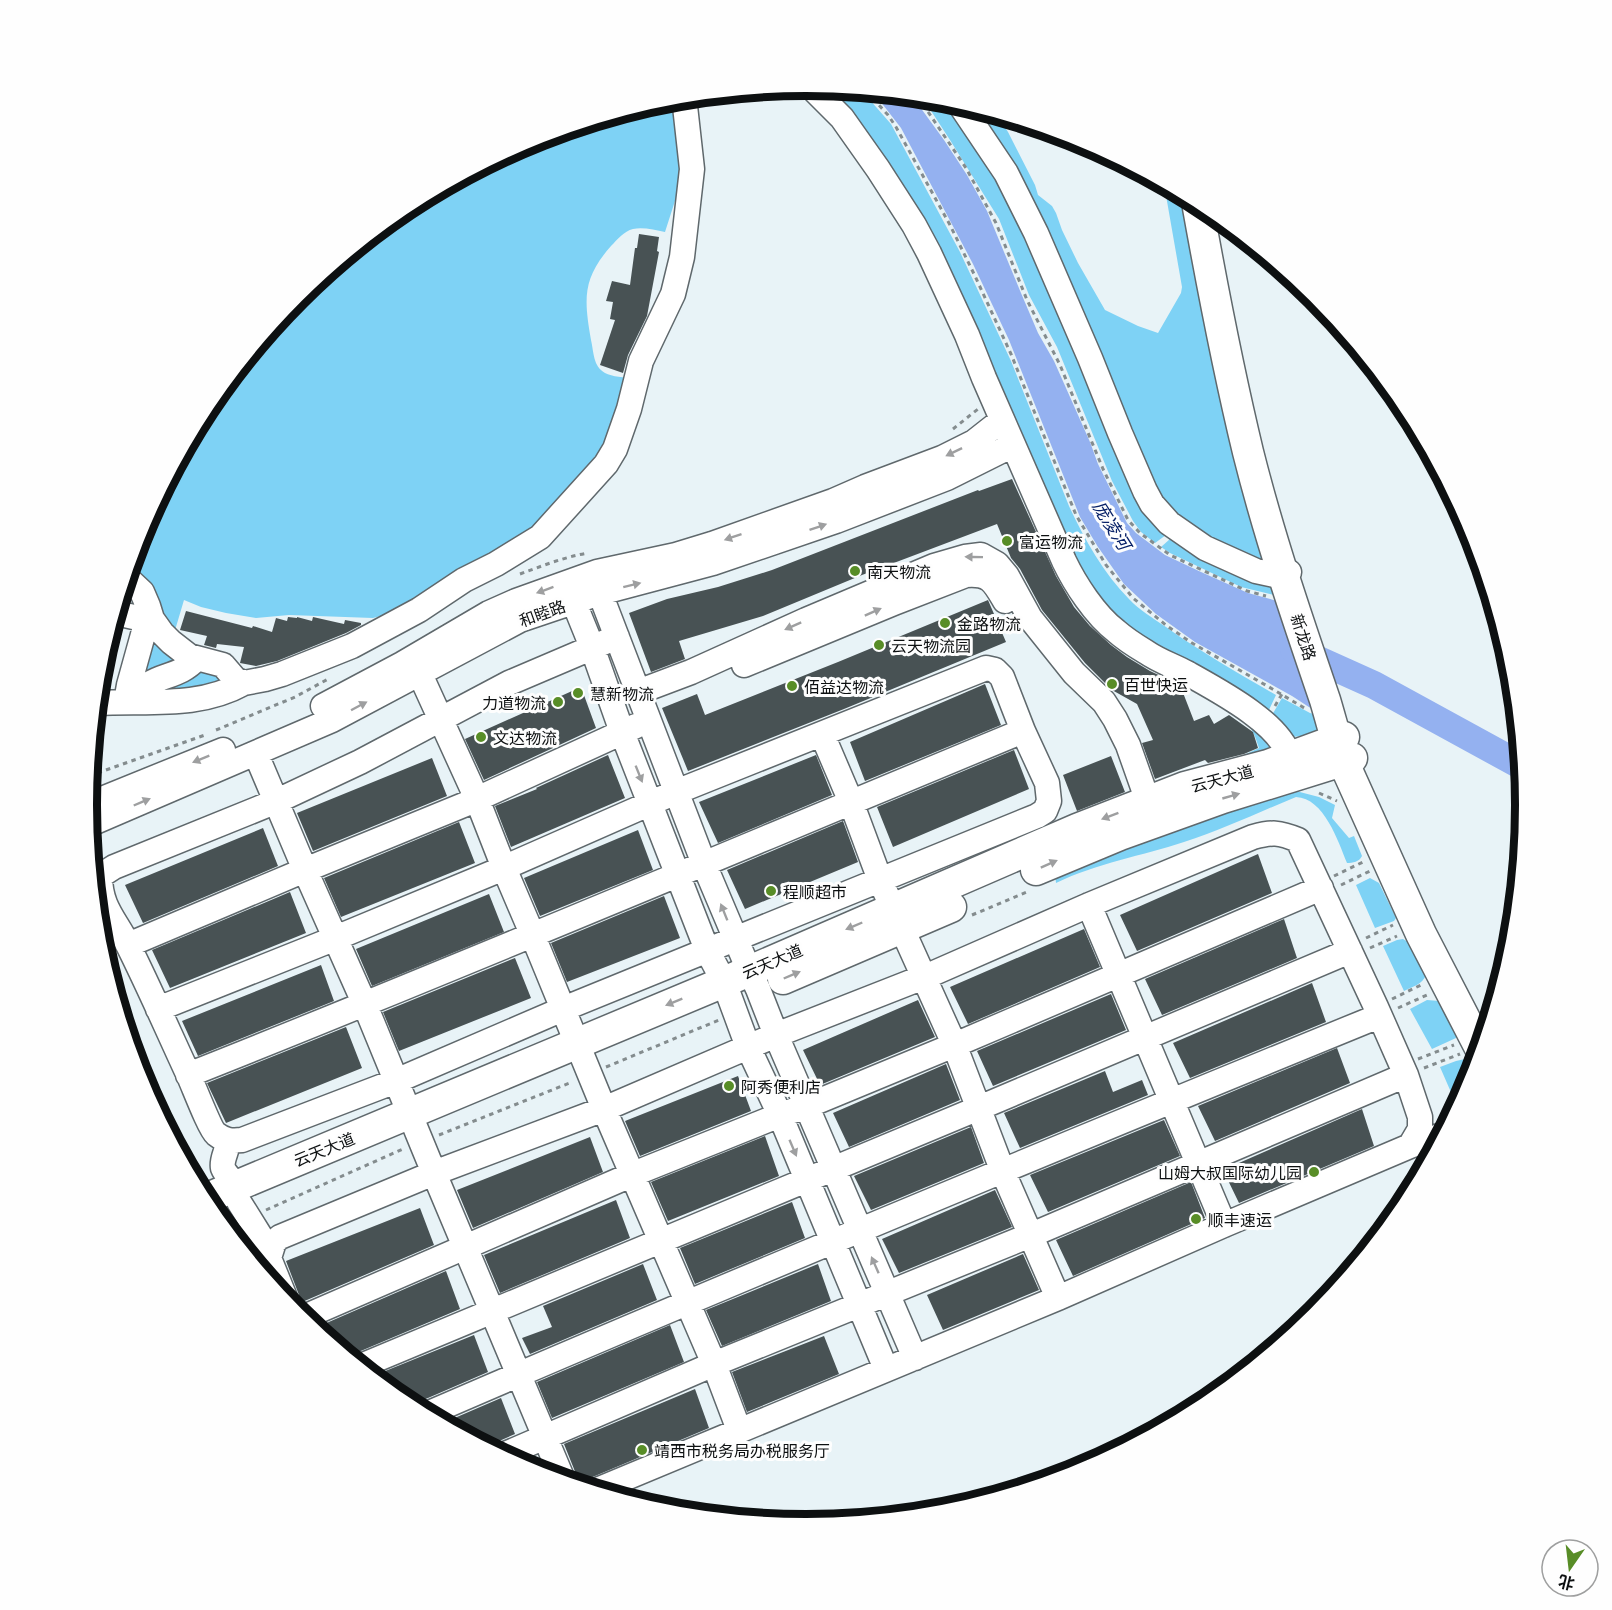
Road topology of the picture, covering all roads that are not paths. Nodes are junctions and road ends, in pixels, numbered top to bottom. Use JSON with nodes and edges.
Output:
{"nodes":[{"id":1,"x":821,"y":97,"type":"edge"},
{"id":2,"x":685,"y":107,"type":"edge"},
{"id":3,"x":968,"y":115,"type":"edge"},
{"id":4,"x":1199,"y":215,"type":"edge"},
{"id":5,"x":1207,"y":220,"type":"edge"},
{"id":6,"x":1002,"y":420,"type":"junction"},
{"id":7,"x":1013,"y":445,"type":"junction"},
{"id":8,"x":1288,"y":578,"type":"junction"},
{"id":9,"x":133,"y":584,"type":"edge"},
{"id":10,"x":600,"y":593,"type":"junction"},
{"id":11,"x":572,"y":602,"type":"junction"},
{"id":12,"x":123,"y":614,"type":"edge"},
{"id":13,"x":148,"y":616,"type":"junction"},
{"id":14,"x":617,"y":637,"type":"junction"},
{"id":15,"x":592,"y":647,"type":"junction"},
{"id":16,"x":189,"y":655,"type":"junction"},
{"id":17,"x":415,"y":676,"type":"junction"},
{"id":18,"x":244,"y":683,"type":"junction"},
{"id":19,"x":131,"y":702,"type":"junction"},
{"id":20,"x":105,"y":703,"type":"edge"},
{"id":21,"x":644,"y":705,"type":"junction"},
{"id":22,"x":436,"y":721,"type":"junction"},
{"id":23,"x":829,"y":731,"type":"junction"},
{"id":24,"x":1023,"y":731,"type":"junction"},
{"id":25,"x":622,"y":732,"type":"junction"},
{"id":26,"x":1344,"y":749,"type":"junction"},
{"id":27,"x":1288,"y":756,"type":"junction"},
{"id":28,"x":250,"y":757,"type":"junction"},
{"id":29,"x":676,"y":792,"type":"junction"},
{"id":30,"x":858,"y":799,"type":"junction"},
{"id":31,"x":97,"y":801,"type":"edge"},
{"id":32,"x":471,"y":802,"type":"junction"},
{"id":33,"x":1145,"y":802,"type":"junction"},
{"id":34,"x":272,"y":803,"type":"junction"},
{"id":35,"x":650,"y":804,"type":"junction"},
{"id":36,"x":1045,"y":811,"type":"junction"},
{"id":37,"x":98,"y":821,"type":"edge"},
{"id":38,"x":1056,"y":838,"type":"junction"},
{"id":39,"x":704,"y":864,"type":"junction"},
{"id":40,"x":498,"y":870,"type":"junction"},
{"id":41,"x":101,"y":872,"type":"edge"},
{"id":42,"x":300,"y":872,"type":"junction"},
{"id":43,"x":678,"y":874,"type":"junction"},
{"id":44,"x":887,"y":877,"type":"junction"},
{"id":45,"x":1321,"y":888,"type":"junction"},
{"id":46,"x":104,"y":901,"type":"edge"},
{"id":47,"x":1097,"y":903,"type":"junction"},
{"id":48,"x":904,"y":916,"type":"junction"},
{"id":49,"x":527,"y":938,"type":"junction"},
{"id":50,"x":736,"y":939,"type":"junction"},
{"id":51,"x":331,"y":940,"type":"junction"},
{"id":52,"x":128,"y":945,"type":"junction"},
{"id":53,"x":707,"y":950,"type":"junction"},
{"id":54,"x":1350,"y":951,"type":"junction"},
{"id":55,"x":1127,"y":971,"type":"junction"},
{"id":56,"x":928,"y":975,"type":"junction"},
{"id":57,"x":741,"y":986,"type":"junction"},
{"id":58,"x":360,"y":1007,"type":"junction"},
{"id":59,"x":158,"y":1009,"type":"junction"},
{"id":60,"x":556,"y":1012,"type":"junction"},
{"id":61,"x":1378,"y":1012,"type":"junction"},
{"id":62,"x":776,"y":1035,"type":"junction"},
{"id":63,"x":1153,"y":1035,"type":"junction"},
{"id":64,"x":959,"y":1042,"type":"junction"},
{"id":65,"x":1472,"y":1046,"type":"edge"},
{"id":66,"x":748,"y":1047,"type":"junction"},
{"id":67,"x":573,"y":1054,"type":"junction"},
{"id":68,"x":1404,"y":1070,"type":"junction"},
{"id":69,"x":188,"y":1075,"type":"junction"},
{"id":70,"x":391,"y":1083,"type":"junction"},
{"id":71,"x":1179,"y":1097,"type":"junction"},
{"id":72,"x":807,"y":1106,"type":"junction"},
{"id":73,"x":984,"y":1106,"type":"junction"},
{"id":74,"x":597,"y":1111,"type":"junction"},
{"id":75,"x":780,"y":1115,"type":"junction"},
{"id":76,"x":408,"y":1124,"type":"junction"},
{"id":77,"x":1431,"y":1139,"type":"edge"},
{"id":78,"x":228,"y":1141,"type":"junction"},
{"id":79,"x":1410,"y":1146,"type":"junction"},
{"id":80,"x":1206,"y":1160,"type":"junction"},
{"id":81,"x":834,"y":1169,"type":"junction"},
{"id":82,"x":1009,"y":1169,"type":"junction"},
{"id":83,"x":427,"y":1176,"type":"junction"},
{"id":84,"x":626,"y":1178,"type":"junction"},
{"id":85,"x":807,"y":1180,"type":"junction"},
{"id":86,"x":230,"y":1200,"type":"edge"},
{"id":87,"x":1231,"y":1222,"type":"junction"},
{"id":88,"x":860,"y":1231,"type":"junction"},
{"id":89,"x":1037,"y":1232,"type":"junction"},
{"id":90,"x":833,"y":1242,"type":"junction"},
{"id":91,"x":655,"y":1243,"type":"junction"},
{"id":92,"x":459,"y":1250,"type":"junction"},
{"id":93,"x":269,"y":1258,"type":"junction"},
{"id":94,"x":276,"y":1275,"type":"edge"},
{"id":95,"x":888,"y":1294,"type":"junction"},
{"id":96,"x":1065,"y":1295,"type":"junction"},
{"id":97,"x":680,"y":1305,"type":"junction"},
{"id":98,"x":860,"y":1306,"type":"junction"},
{"id":99,"x":313,"y":1313,"type":"edge"},
{"id":100,"x":486,"y":1315,"type":"junction"},
{"id":101,"x":915,"y":1358,"type":"junction"},
{"id":102,"x":369,"y":1363,"type":"edge"},
{"id":103,"x":708,"y":1367,"type":"junction"},
{"id":104,"x":886,"y":1369,"type":"junction"},
{"id":105,"x":512,"y":1377,"type":"junction"},
{"id":106,"x":436,"y":1410,"type":"edge"},
{"id":107,"x":732,"y":1433,"type":"junction"},
{"id":108,"x":539,"y":1439,"type":"junction"},
{"id":109,"x":513,"y":1450,"type":"edge"},
{"id":110,"x":543,"y":1463,"type":"edge"},
{"id":111,"x":556,"y":1468,"type":"edge"},
{"id":112,"x":608,"y":1485,"type":"edge"}],
"edges":[{"from":1,"to":6,"type":"street"},
{"from":2,"to":18,"type":"street"},
{"from":3,"to":8,"type":"street"},
{"from":4,"to":8,"type":"main road","name":"新龙路"},
{"from":5,"to":8,"type":"main road","name":"新龙路"},
{"from":6,"to":7,"type":"street"},
{"from":6,"to":31,"type":"street","name":"和睦路","one_way":true},
{"from":10,"to":7,"type":"street","name":"和睦路","one_way":true},
{"from":7,"to":27,"type":"street"},
{"from":8,"to":26,"type":"main road","name":"新龙路"},
{"from":9,"to":13,"type":"street"},
{"from":10,"to":11,"type":"street","name":"和睦路"},
{"from":10,"to":14,"type":"street"},
{"from":11,"to":15,"type":"street"},
{"from":11,"to":17,"type":"street","name":"和睦路"},
{"from":12,"to":13,"type":"street"},
{"from":13,"to":16,"type":"street"},
{"from":13,"to":19,"type":"street"},
{"from":14,"to":15,"type":"street"},
{"from":14,"to":21,"type":"street"},
{"from":15,"to":22,"type":"street"},
{"from":15,"to":25,"type":"street"},
{"from":16,"to":18,"type":"street"},
{"from":16,"to":19,"type":"street"},
{"from":17,"to":22,"type":"street"},
{"from":28,"to":17,"type":"street","name":"和睦路","one_way":true},
{"from":18,"to":19,"type":"street"},
{"from":19,"to":20,"type":"street"},
{"from":21,"to":25,"type":"street"},
{"from":21,"to":29,"type":"street"},
{"from":21,"to":33,"type":"street"},
{"from":22,"to":32,"type":"street"},
{"from":22,"to":34,"type":"street"},
{"from":23,"to":24,"type":"street"},
{"from":23,"to":29,"type":"street"},
{"from":23,"to":30,"type":"street"},
{"from":24,"to":30,"type":"street"},
{"from":24,"to":36,"type":"street"},
{"from":25,"to":32,"type":"street"},
{"from":25,"to":35,"type":"street","one_way":true},
{"from":26,"to":27,"type":"main road","name":"云天大道"},
{"from":48,"to":26,"type":"main road","name":"云天大道","one_way":true},
{"from":26,"to":65,"type":"main road","name":"新龙路"},
{"from":27,"to":33,"type":"main road","name":"云天大道"},
{"from":28,"to":34,"type":"street"},
{"from":37,"to":28,"type":"street","name":"和睦路","one_way":true},
{"from":29,"to":35,"type":"street"},
{"from":29,"to":39,"type":"street"},
{"from":30,"to":39,"type":"street"},
{"from":30,"to":44,"type":"street"},
{"from":32,"to":40,"type":"street"},
{"from":32,"to":42,"type":"street"},
{"from":33,"to":38,"type":"main road","name":"云天大道","one_way":true},
{"from":34,"to":41,"type":"street"},
{"from":34,"to":42,"type":"street"},
{"from":35,"to":40,"type":"street"},
{"from":35,"to":43,"type":"street"},
{"from":36,"to":38,"type":"street"},
{"from":36,"to":44,"type":"street"},
{"from":38,"to":48,"type":"main road","name":"云天大道"},
{"from":39,"to":43,"type":"street"},
{"from":50,"to":39,"type":"street","one_way":true},
{"from":40,"to":49,"type":"street"},
{"from":40,"to":51,"type":"street"},
{"from":42,"to":51,"type":"street"},
{"from":42,"to":52,"type":"street"},
{"from":43,"to":49,"type":"street"},
{"from":43,"to":53,"type":"street"},
{"from":44,"to":48,"type":"street"},
{"from":44,"to":50,"type":"street"},
{"from":45,"to":47,"type":"street"},
{"from":45,"to":54,"type":"street"},
{"from":45,"to":55,"type":"street"},
{"from":46,"to":52,"type":"street"},
{"from":47,"to":55,"type":"street"},
{"from":47,"to":56,"type":"street"},
{"from":48,"to":56,"type":"street"},
{"from":48,"to":57,"type":"main road","name":"云天大道"},
{"from":49,"to":58,"type":"street"},
{"from":49,"to":60,"type":"street"},
{"from":50,"to":53,"type":"street"},
{"from":50,"to":57,"type":"street"},
{"from":51,"to":58,"type":"street"},
{"from":51,"to":59,"type":"street"},
{"from":52,"to":59,"type":"street"},
{"from":53,"to":57,"type":"street"},
{"from":53,"to":60,"type":"street"},
{"from":54,"to":61,"type":"street"},
{"from":54,"to":63,"type":"street"},
{"from":55,"to":63,"type":"street"},
{"from":55,"to":64,"type":"street"},
{"from":56,"to":62,"type":"street"},
{"from":56,"to":64,"type":"street"},
{"from":57,"to":62,"type":"street"},
{"from":57,"to":66,"type":"street"},
{"from":57,"to":67,"type":"main road","name":"云天大道"},
{"from":58,"to":69,"type":"street"},
{"from":58,"to":70,"type":"street"},
{"from":59,"to":69,"type":"street"},
{"from":60,"to":67,"type":"street"},
{"from":60,"to":70,"type":"street"},
{"from":61,"to":68,"type":"street"},
{"from":61,"to":71,"type":"street"},
{"from":62,"to":66,"type":"street"},
{"from":62,"to":72,"type":"street"},
{"from":63,"to":71,"type":"street"},
{"from":63,"to":73,"type":"street"},
{"from":64,"to":72,"type":"street"},
{"from":64,"to":73,"type":"street"},
{"from":66,"to":74,"type":"street"},
{"from":66,"to":75,"type":"street"},
{"from":67,"to":74,"type":"street"},
{"from":67,"to":76,"type":"main road","name":"云天大道"},
{"from":68,"to":79,"type":"street"},
{"from":68,"to":80,"type":"street"},
{"from":69,"to":78,"type":"street"},
{"from":70,"to":76,"type":"street"},
{"from":70,"to":78,"type":"street"},
{"from":71,"to":80,"type":"street"},
{"from":71,"to":82,"type":"street"},
{"from":72,"to":75,"type":"street"},
{"from":72,"to":81,"type":"street"},
{"from":73,"to":81,"type":"street"},
{"from":73,"to":82,"type":"street"},
{"from":74,"to":83,"type":"street"},
{"from":74,"to":84,"type":"street"},
{"from":75,"to":84,"type":"street"},
{"from":75,"to":85,"type":"street","one_way":true},
{"from":76,"to":83,"type":"street"},
{"from":76,"to":86,"type":"main road","name":"云天大道"},
{"from":77,"to":79,"type":"street"},
{"from":78,"to":86,"type":"street"},
{"from":79,"to":87,"type":"street"},
{"from":80,"to":87,"type":"street"},
{"from":80,"to":89,"type":"street"},
{"from":81,"to":85,"type":"street"},
{"from":81,"to":88,"type":"street"},
{"from":82,"to":88,"type":"street"},
{"from":82,"to":89,"type":"street"},
{"from":83,"to":92,"type":"street"},
{"from":83,"to":93,"type":"street"},
{"from":84,"to":91,"type":"street"},
{"from":84,"to":92,"type":"street"},
{"from":85,"to":90,"type":"street"},
{"from":85,"to":91,"type":"street"},
{"from":86,"to":93,"type":"street"},
{"from":87,"to":96,"type":"street"},
{"from":88,"to":90,"type":"street"},
{"from":95,"to":88,"type":"street","one_way":true},
{"from":89,"to":95,"type":"street"},
{"from":89,"to":96,"type":"street"},
{"from":90,"to":97,"type":"street"},
{"from":90,"to":98,"type":"street"},
{"from":91,"to":97,"type":"street"},
{"from":91,"to":100,"type":"street"},
{"from":92,"to":99,"type":"street"},
{"from":92,"to":100,"type":"street"},
{"from":93,"to":94,"type":"street"},
{"from":95,"to":98,"type":"street"},
{"from":95,"to":101,"type":"street"},
{"from":96,"to":101,"type":"street"},
{"from":97,"to":103,"type":"street"},
{"from":97,"to":105,"type":"street"},
{"from":98,"to":103,"type":"street"},
{"from":98,"to":104,"type":"street"},
{"from":100,"to":102,"type":"street"},
{"from":100,"to":105,"type":"street"},
{"from":101,"to":104,"type":"street"},
{"from":103,"to":107,"type":"street"},
{"from":103,"to":108,"type":"street"},
{"from":104,"to":107,"type":"street"},
{"from":105,"to":106,"type":"street"},
{"from":105,"to":108,"type":"street"},
{"from":107,"to":112,"type":"street"},
{"from":108,"to":109,"type":"street"},
{"from":108,"to":110,"type":"street"},
{"from":108,"to":111,"type":"street"}]}
